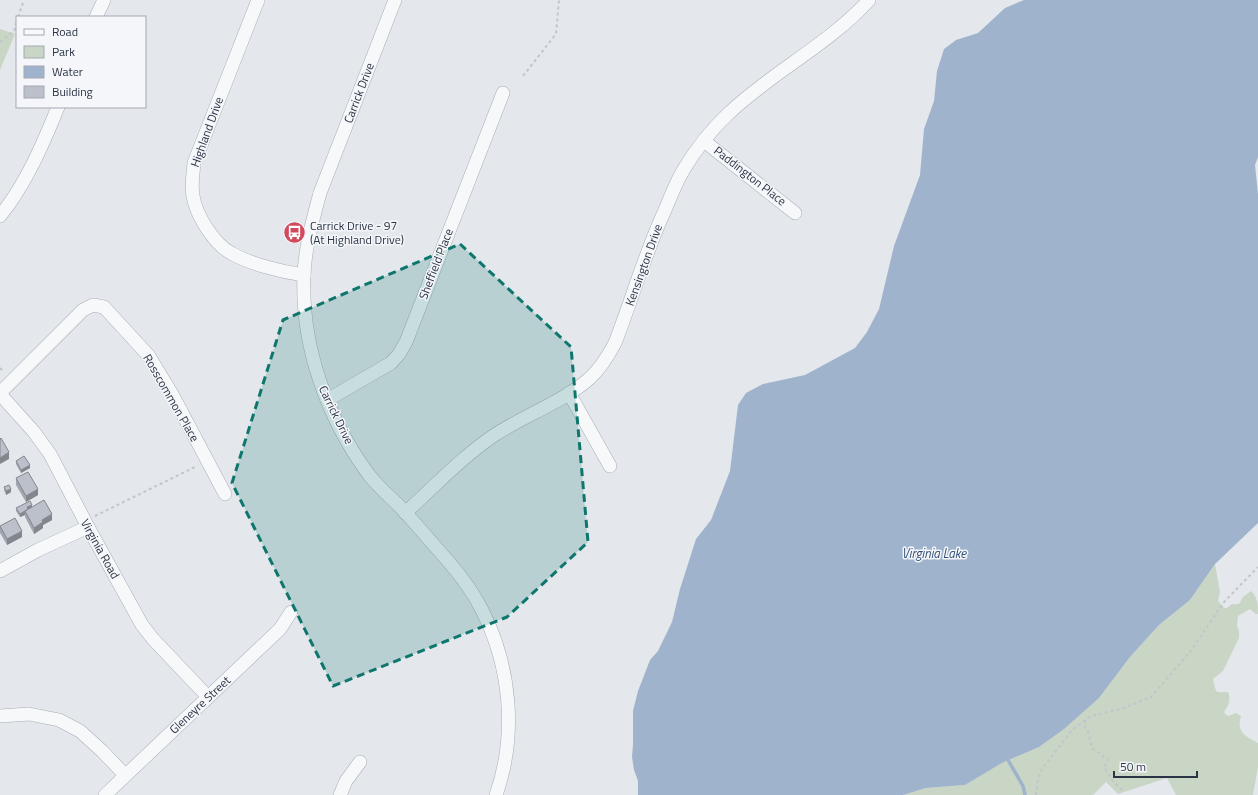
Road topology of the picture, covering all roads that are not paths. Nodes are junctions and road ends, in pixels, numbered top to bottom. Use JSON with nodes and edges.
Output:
{"nodes":[{"id":1,"x":104,"y":0,"type":"edge"},
{"id":2,"x":258,"y":0,"type":"edge"},
{"id":3,"x":395,"y":0,"type":"edge"},
{"id":4,"x":869,"y":0,"type":"edge"},
{"id":5,"x":96,"y":16,"type":"edge"},
{"id":6,"x":503,"y":93,"type":"dead end"},
{"id":7,"x":58,"y":108,"type":"edge"},
{"id":8,"x":704,"y":141,"type":"junction"},
{"id":9,"x":796,"y":212,"type":"dead end"},
{"id":10,"x":0,"y":216,"type":"edge"},
{"id":11,"x":304,"y":275,"type":"junction"},
{"id":12,"x":569,"y":393,"type":"junction"},
{"id":13,"x":0,"y":394,"type":"edge"},
{"id":14,"x":328,"y":400,"type":"junction"},
{"id":15,"x":610,"y":466,"type":"dead end"},
{"id":16,"x":225,"y":494,"type":"dead end"},
{"id":17,"x":405,"y":513,"type":"junction"},
{"id":18,"x":91,"y":522,"type":"junction"},
{"id":19,"x":0,"y":571,"type":"edge"},
{"id":20,"x":291,"y":612,"type":"dead end"},
{"id":21,"x":208,"y":697,"type":"junction"},
{"id":22,"x":0,"y":716,"type":"edge"},
{"id":23,"x":360,"y":762,"type":"dead end"},
{"id":24,"x":125,"y":775,"type":"junction"},
{"id":25,"x":104,"y":795,"type":"edge"},
{"id":26,"x":340,"y":795,"type":"edge"},
{"id":27,"x":496,"y":795,"type":"edge"}],
"edges":[{"from":1,"to":5,"type":"street"},
{"from":2,"to":11,"type":"street","name":"Highland Drive"},
{"from":3,"to":11,"type":"street","name":"Carrick Drive"},
{"from":4,"to":8,"type":"street","name":"Kensington Drive"},
{"from":6,"to":14,"type":"street","name":"Sheffield Place"},
{"from":7,"to":10,"type":"street"},
{"from":8,"to":9,"type":"street","name":"Paddington Place"},
{"from":8,"to":12,"type":"street","name":"Kensington Drive"},
{"from":11,"to":14,"type":"street","name":"Carrick Drive"},
{"from":12,"to":15,"type":"street"},
{"from":12,"to":17,"type":"street","name":"Kensington Drive"},
{"from":13,"to":16,"type":"street","name":"Rosscommon Place"},
{"from":13,"to":18,"type":"street","name":"Virginia Road"},
{"from":14,"to":17,"type":"street","name":"Carrick Drive"},
{"from":17,"to":27,"type":"street","name":"Carrick Drive"},
{"from":18,"to":19,"type":"street"},
{"from":18,"to":21,"type":"street","name":"Virginia Road"},
{"from":20,"to":21,"type":"street","name":"Gleneyre Street"},
{"from":21,"to":24,"type":"street","name":"Gleneyre Street"},
{"from":22,"to":24,"type":"street"},
{"from":23,"to":26,"type":"street"},
{"from":24,"to":25,"type":"street","name":"Gleneyre Street"}]}
